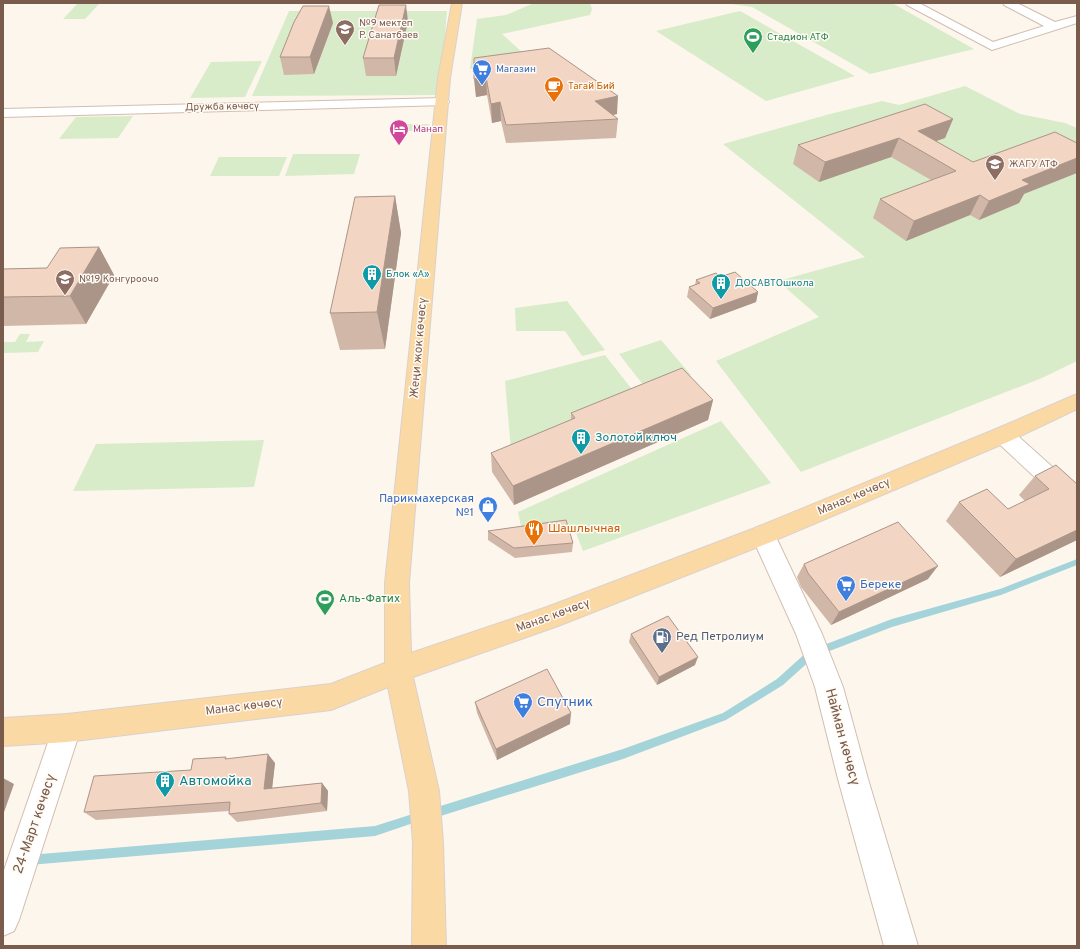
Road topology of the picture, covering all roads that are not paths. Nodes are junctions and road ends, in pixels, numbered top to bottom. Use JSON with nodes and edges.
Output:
{"nodes":[{"id":1,"x":457,"y":3,"type":"edge"},
{"id":2,"x":911,"y":3,"type":"edge"},
{"id":3,"x":1008,"y":3,"type":"edge"},
{"id":4,"x":1077,"y":19,"type":"edge"},
{"id":5,"x":1054,"y":26,"type":"junction"},
{"id":6,"x":442,"y":102,"type":"junction"},
{"id":7,"x":3,"y":112,"type":"edge"},
{"id":8,"x":1077,"y":401,"type":"edge"},
{"id":9,"x":1003,"y":435,"type":"junction"},
{"id":10,"x":1077,"y":502,"type":"edge"},
{"id":11,"x":763,"y":535,"type":"junction"},
{"id":12,"x":398,"y":670,"type":"junction"},
{"id":13,"x":67,"y":728,"type":"junction"},
{"id":14,"x":3,"y":732,"type":"edge"},
{"id":15,"x":3,"y":920,"type":"edge"},
{"id":16,"x":429,"y":946,"type":"edge"},
{"id":17,"x":901,"y":946,"type":"edge"}],
"edges":[{"from":1,"to":6,"type":"main road","name":"Жеңи жок көчөсү"},
{"from":2,"to":5,"type":"street"},
{"from":3,"to":5,"type":"street"},
{"from":4,"to":5,"type":"street"},
{"from":6,"to":7,"type":"street","name":"Дружба көчөсү"},
{"from":6,"to":12,"type":"main road","name":"Жеңи жок көчөсү"},
{"from":8,"to":9,"type":"main road","name":"Манас көчөсү"},
{"from":9,"to":10,"type":"street"},
{"from":9,"to":11,"type":"main road","name":"Манас көчөсү"},
{"from":11,"to":12,"type":"main road","name":"Манас көчөсү"},
{"from":11,"to":17,"type":"street","name":"Найман көчөсү"},
{"from":12,"to":13,"type":"main road","name":"Манас көчөсү"},
{"from":12,"to":16,"type":"main road","name":"Жеңи жок көчөсү"},
{"from":13,"to":14,"type":"main road","name":"Манас көчөсү"},
{"from":13,"to":15,"type":"street","name":"24-Март көчөсү"}]}
